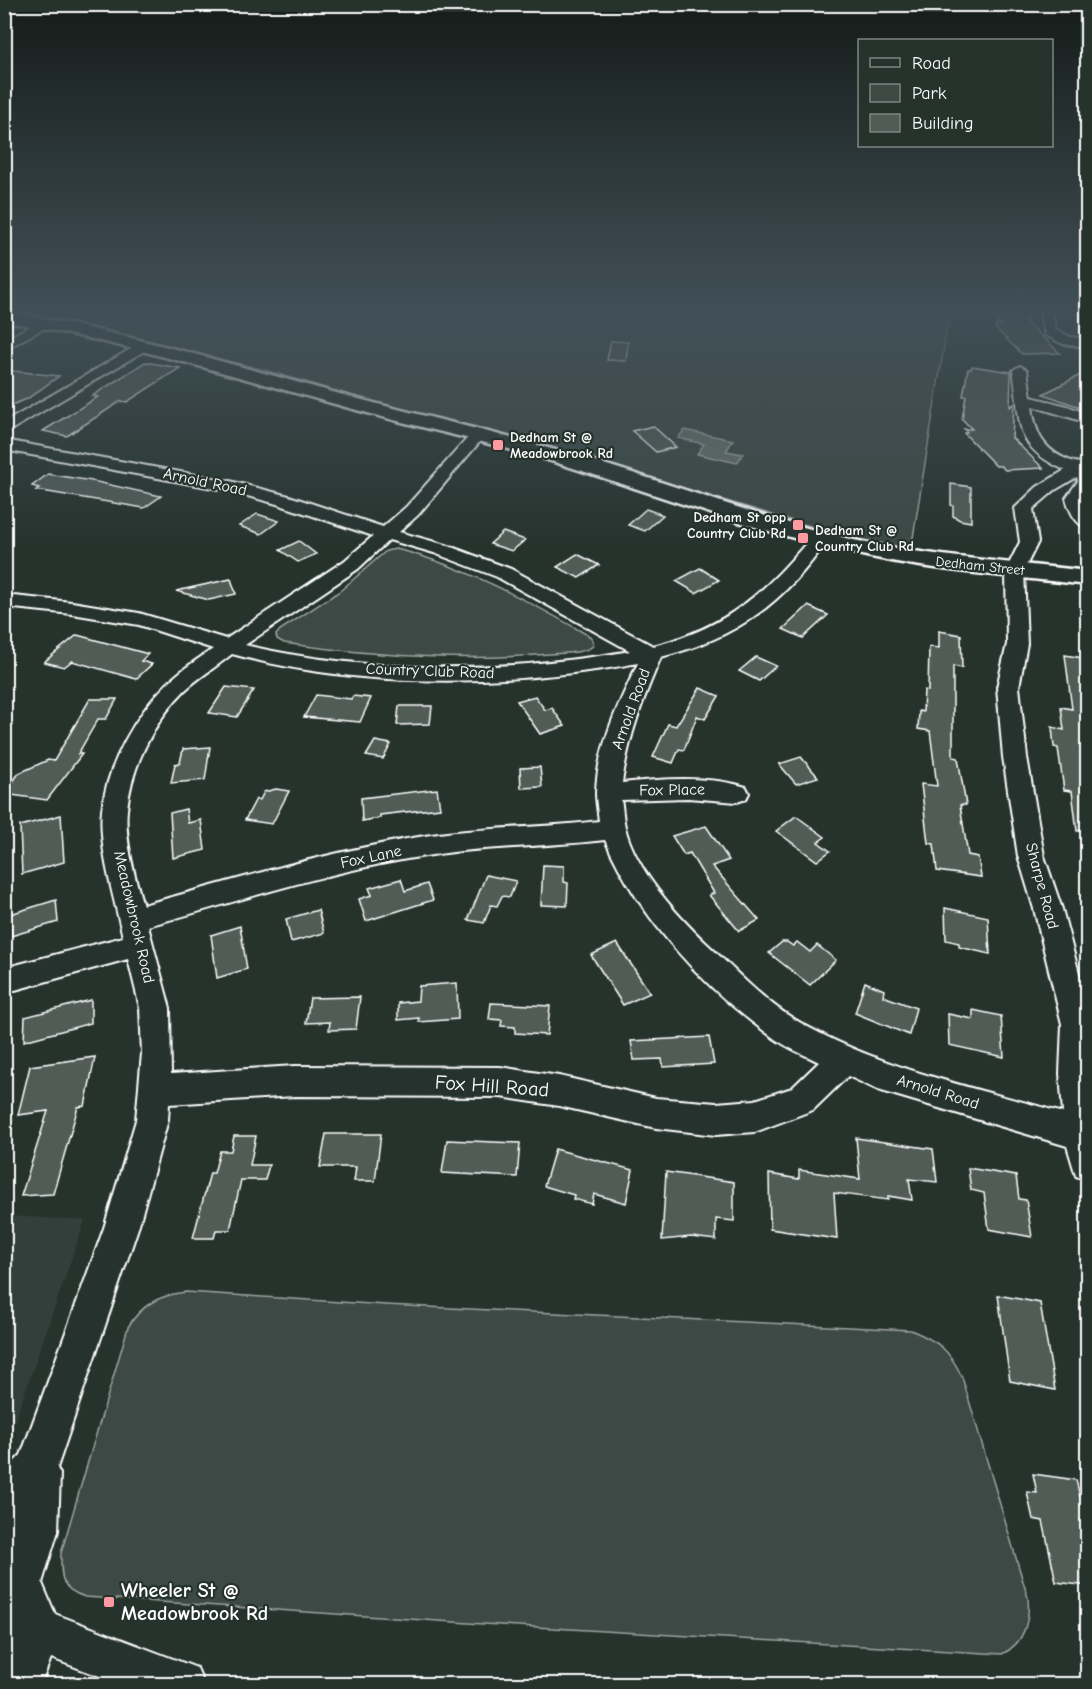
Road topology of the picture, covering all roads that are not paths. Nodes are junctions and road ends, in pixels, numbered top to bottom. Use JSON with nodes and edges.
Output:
{"nodes":[{"id":1,"x":74,"y":388,"type":"edge"},
{"id":2,"x":299,"y":388,"type":"edge"},
{"id":3,"x":1024,"y":388,"type":"edge"},
{"id":4,"x":1023,"y":400,"type":"junction"},
{"id":5,"x":1088,"y":419,"type":"edge"},
{"id":6,"x":4,"y":430,"type":"edge"},
{"id":7,"x":477,"y":436,"type":"junction"},
{"id":8,"x":4,"y":445,"type":"edge"},
{"id":9,"x":1083,"y":468,"type":"edge"},
{"id":10,"x":1088,"y":523,"type":"edge"},
{"id":11,"x":386,"y":534,"type":"junction"},
{"id":12,"x":820,"y":538,"type":"junction"},
{"id":13,"x":1015,"y":570,"type":"junction"},
{"id":14,"x":1088,"y":578,"type":"edge"},
{"id":15,"x":4,"y":601,"type":"edge"},
{"id":16,"x":227,"y":648,"type":"junction"},
{"id":17,"x":652,"y":654,"type":"junction"},
{"id":18,"x":737,"y":793,"type":"dead end"},
{"id":19,"x":608,"y":794,"type":"junction"},
{"id":20,"x":613,"y":829,"type":"junction"},
{"id":21,"x":137,"y":931,"type":"junction"},
{"id":22,"x":4,"y":981,"type":"edge"},
{"id":23,"x":844,"y":1059,"type":"junction"},
{"id":24,"x":155,"y":1092,"type":"junction"},
{"id":25,"x":1081,"y":1134,"type":"junction"},
{"id":26,"x":1088,"y":1164,"type":"edge"},
{"id":27,"x":37,"y":1467,"type":"junction"},
{"id":28,"x":4,"y":1526,"type":"edge"},
{"id":29,"x":11,"y":1584,"type":"edge"},
{"id":30,"x":34,"y":1629,"type":"junction"},
{"id":31,"x":18,"y":1684,"type":"edge"},
{"id":32,"x":182,"y":1684,"type":"edge"}],
"edges":[{"from":1,"to":6,"type":"street"},
{"from":2,"to":7,"type":"main road","name":"Dedham Street"},
{"from":3,"to":4,"type":"street"},
{"from":4,"to":5,"type":"street"},
{"from":4,"to":9,"type":"street"},
{"from":7,"to":11,"type":"street","name":"Meadowbrook Road"},
{"from":7,"to":12,"type":"main road","name":"Dedham Street"},
{"from":8,"to":11,"type":"street","name":"Arnold Road"},
{"from":9,"to":10,"type":"street"},
{"from":9,"to":13,"type":"street"},
{"from":11,"to":16,"type":"street","name":"Meadowbrook Road"},
{"from":11,"to":17,"type":"street","name":"Arnold Road"},
{"from":12,"to":13,"type":"main road","name":"Dedham Street"},
{"from":12,"to":17,"type":"street","name":"Country Club Road"},
{"from":13,"to":14,"type":"main road","name":"Dedham Street"},
{"from":13,"to":25,"type":"street","name":"Sharpe Road"},
{"from":15,"to":16,"type":"street","name":"Country Club Road"},
{"from":16,"to":17,"type":"street","name":"Country Club Road"},
{"from":16,"to":21,"type":"street","name":"Meadowbrook Road"},
{"from":17,"to":19,"type":"street","name":"Arnold Road"},
{"from":18,"to":19,"type":"street","name":"Fox Place"},
{"from":19,"to":20,"type":"street","name":"Arnold Road"},
{"from":20,"to":21,"type":"street","name":"Fox Lane"},
{"from":20,"to":23,"type":"street","name":"Arnold Road"},
{"from":21,"to":22,"type":"street","name":"Fox Lane"},
{"from":21,"to":24,"type":"street","name":"Meadowbrook Road"},
{"from":23,"to":24,"type":"street","name":"Fox Hill Road"},
{"from":23,"to":25,"type":"street","name":"Arnold Road"},
{"from":24,"to":27,"type":"street","name":"Meadowbrook Road"},
{"from":25,"to":26,"type":"street","name":"Sharpe Road"},
{"from":27,"to":28,"type":"street","name":"Meadowbrook Road"},
{"from":27,"to":29,"type":"street","name":"Meadowbrook Road"},
{"from":29,"to":30,"type":"street"},
{"from":30,"to":31,"type":"street"},
{"from":30,"to":32,"type":"street"}]}
